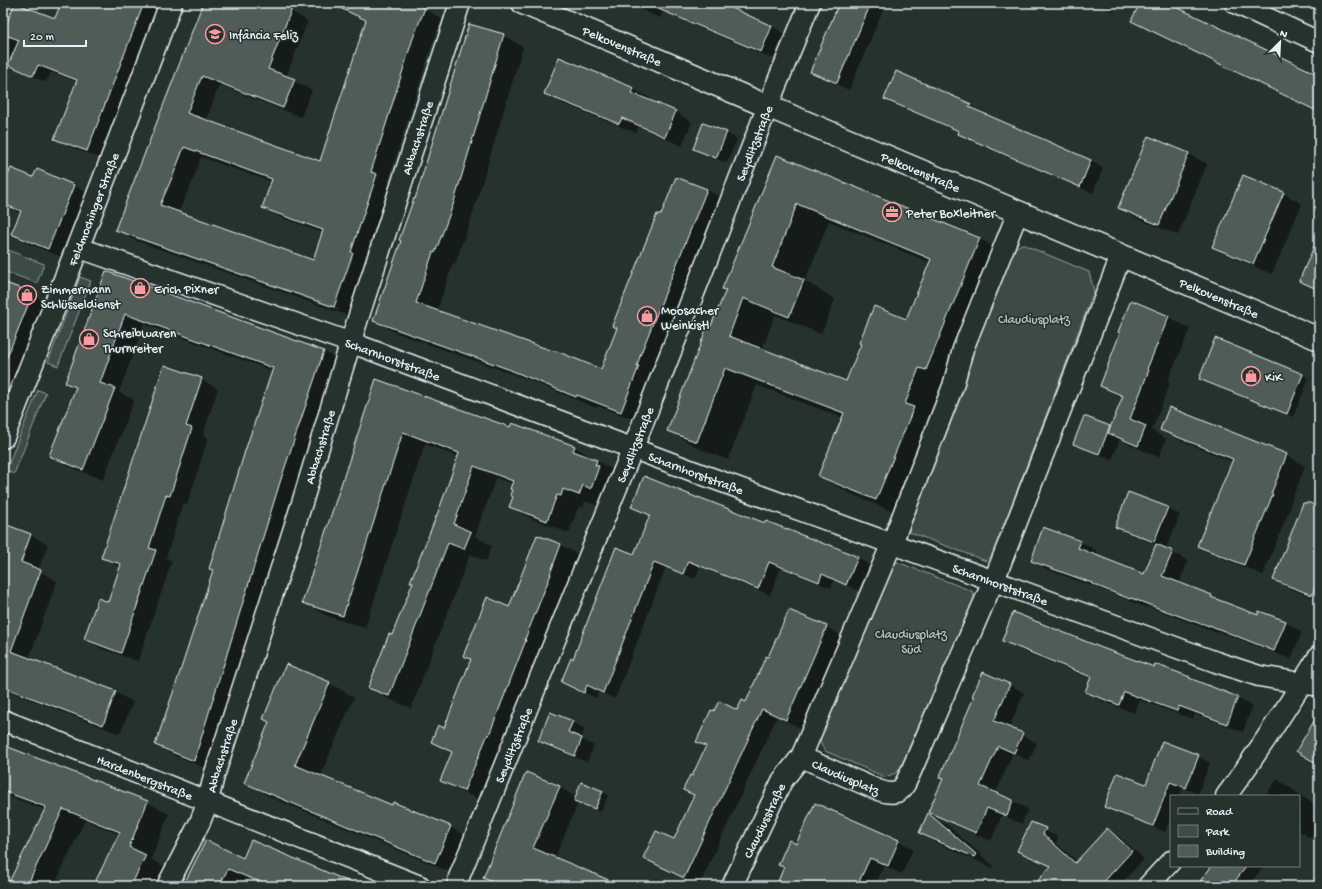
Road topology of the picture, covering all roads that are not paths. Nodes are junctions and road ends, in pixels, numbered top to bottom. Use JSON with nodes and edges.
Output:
{"nodes":[{"id":1,"x":171,"y":3,"type":"edge"},
{"id":2,"x":460,"y":3,"type":"edge"},
{"id":3,"x":523,"y":3,"type":"edge"},
{"id":4,"x":810,"y":3,"type":"edge"},
{"id":5,"x":1235,"y":3,"type":"edge"},
{"id":6,"x":1319,"y":42,"type":"edge"},
{"id":7,"x":767,"y":107,"type":"junction"},
{"id":8,"x":1018,"y":212,"type":"junction"},
{"id":9,"x":77,"y":247,"type":"junction"},
{"id":10,"x":1121,"y":256,"type":"junction"},
{"id":11,"x":1319,"y":339,"type":"edge"},
{"id":12,"x":351,"y":342,"type":"junction"},
{"id":13,"x":3,"y":437,"type":"edge"},
{"id":14,"x":633,"y":448,"type":"junction"},
{"id":15,"x":892,"y":543,"type":"junction"},
{"id":16,"x":993,"y":581,"type":"junction"},
{"id":17,"x":1319,"y":656,"type":"edge"},
{"id":18,"x":1310,"y":685,"type":"edge"},
{"id":19,"x":3,"y":720,"type":"edge"},
{"id":20,"x":801,"y":757,"type":"junction"},
{"id":21,"x":1227,"y":795,"type":"edge"},
{"id":22,"x":208,"y":801,"type":"junction"},
{"id":23,"x":1170,"y":862,"type":"edge"},
{"id":24,"x":167,"y":886,"type":"edge"},
{"id":25,"x":420,"y":886,"type":"edge"},
{"id":26,"x":457,"y":886,"type":"edge"},
{"id":27,"x":732,"y":886,"type":"edge"},
{"id":28,"x":1148,"y":886,"type":"edge"}],
"edges":[{"from":1,"to":9,"type":"street","name":"Feldmochinger Straße"},
{"from":2,"to":12,"type":"street","name":"Abbachstraße"},
{"from":3,"to":7,"type":"street","name":"Pelkovenstraße"},
{"from":4,"to":7,"type":"street","name":"Seydlitzstraße"},
{"from":5,"to":6,"type":"street"},
{"from":7,"to":8,"type":"street","name":"Pelkovenstraße"},
{"from":7,"to":14,"type":"street","name":"Seydlitzstraße"},
{"from":8,"to":10,"type":"street","name":"Pelkovenstraße"},
{"from":8,"to":15,"type":"street","name":"Claudiusplatz"},
{"from":9,"to":12,"type":"street","name":"Scharnhorststraße"},
{"from":9,"to":13,"type":"street","name":"Feldmochinger Straße"},
{"from":10,"to":11,"type":"street","name":"Pelkovenstraße"},
{"from":10,"to":16,"type":"street","name":"Claudiusplatz"},
{"from":12,"to":14,"type":"street","name":"Scharnhorststraße"},
{"from":12,"to":22,"type":"street","name":"Abbachstraße"},
{"from":14,"to":15,"type":"street","name":"Scharnhorststraße"},
{"from":14,"to":26,"type":"street","name":"Seydlitzstraße"},
{"from":15,"to":16,"type":"street","name":"Scharnhorststraße"},
{"from":15,"to":20,"type":"street","name":"Claudiusplatz"},
{"from":16,"to":18,"type":"street","name":"Scharnhorststraße"},
{"from":16,"to":20,"type":"street","name":"Claudiusplatz"},
{"from":17,"to":18,"type":"street"},
{"from":18,"to":21,"type":"street"},
{"from":19,"to":22,"type":"street","name":"Hardenbergstraße"},
{"from":20,"to":27,"type":"street","name":"Claudiusstraße"},
{"from":22,"to":24,"type":"street","name":"Abbachstraße"},
{"from":22,"to":25,"type":"street","name":"Hardenbergstraße"},
{"from":23,"to":28,"type":"street"}]}
